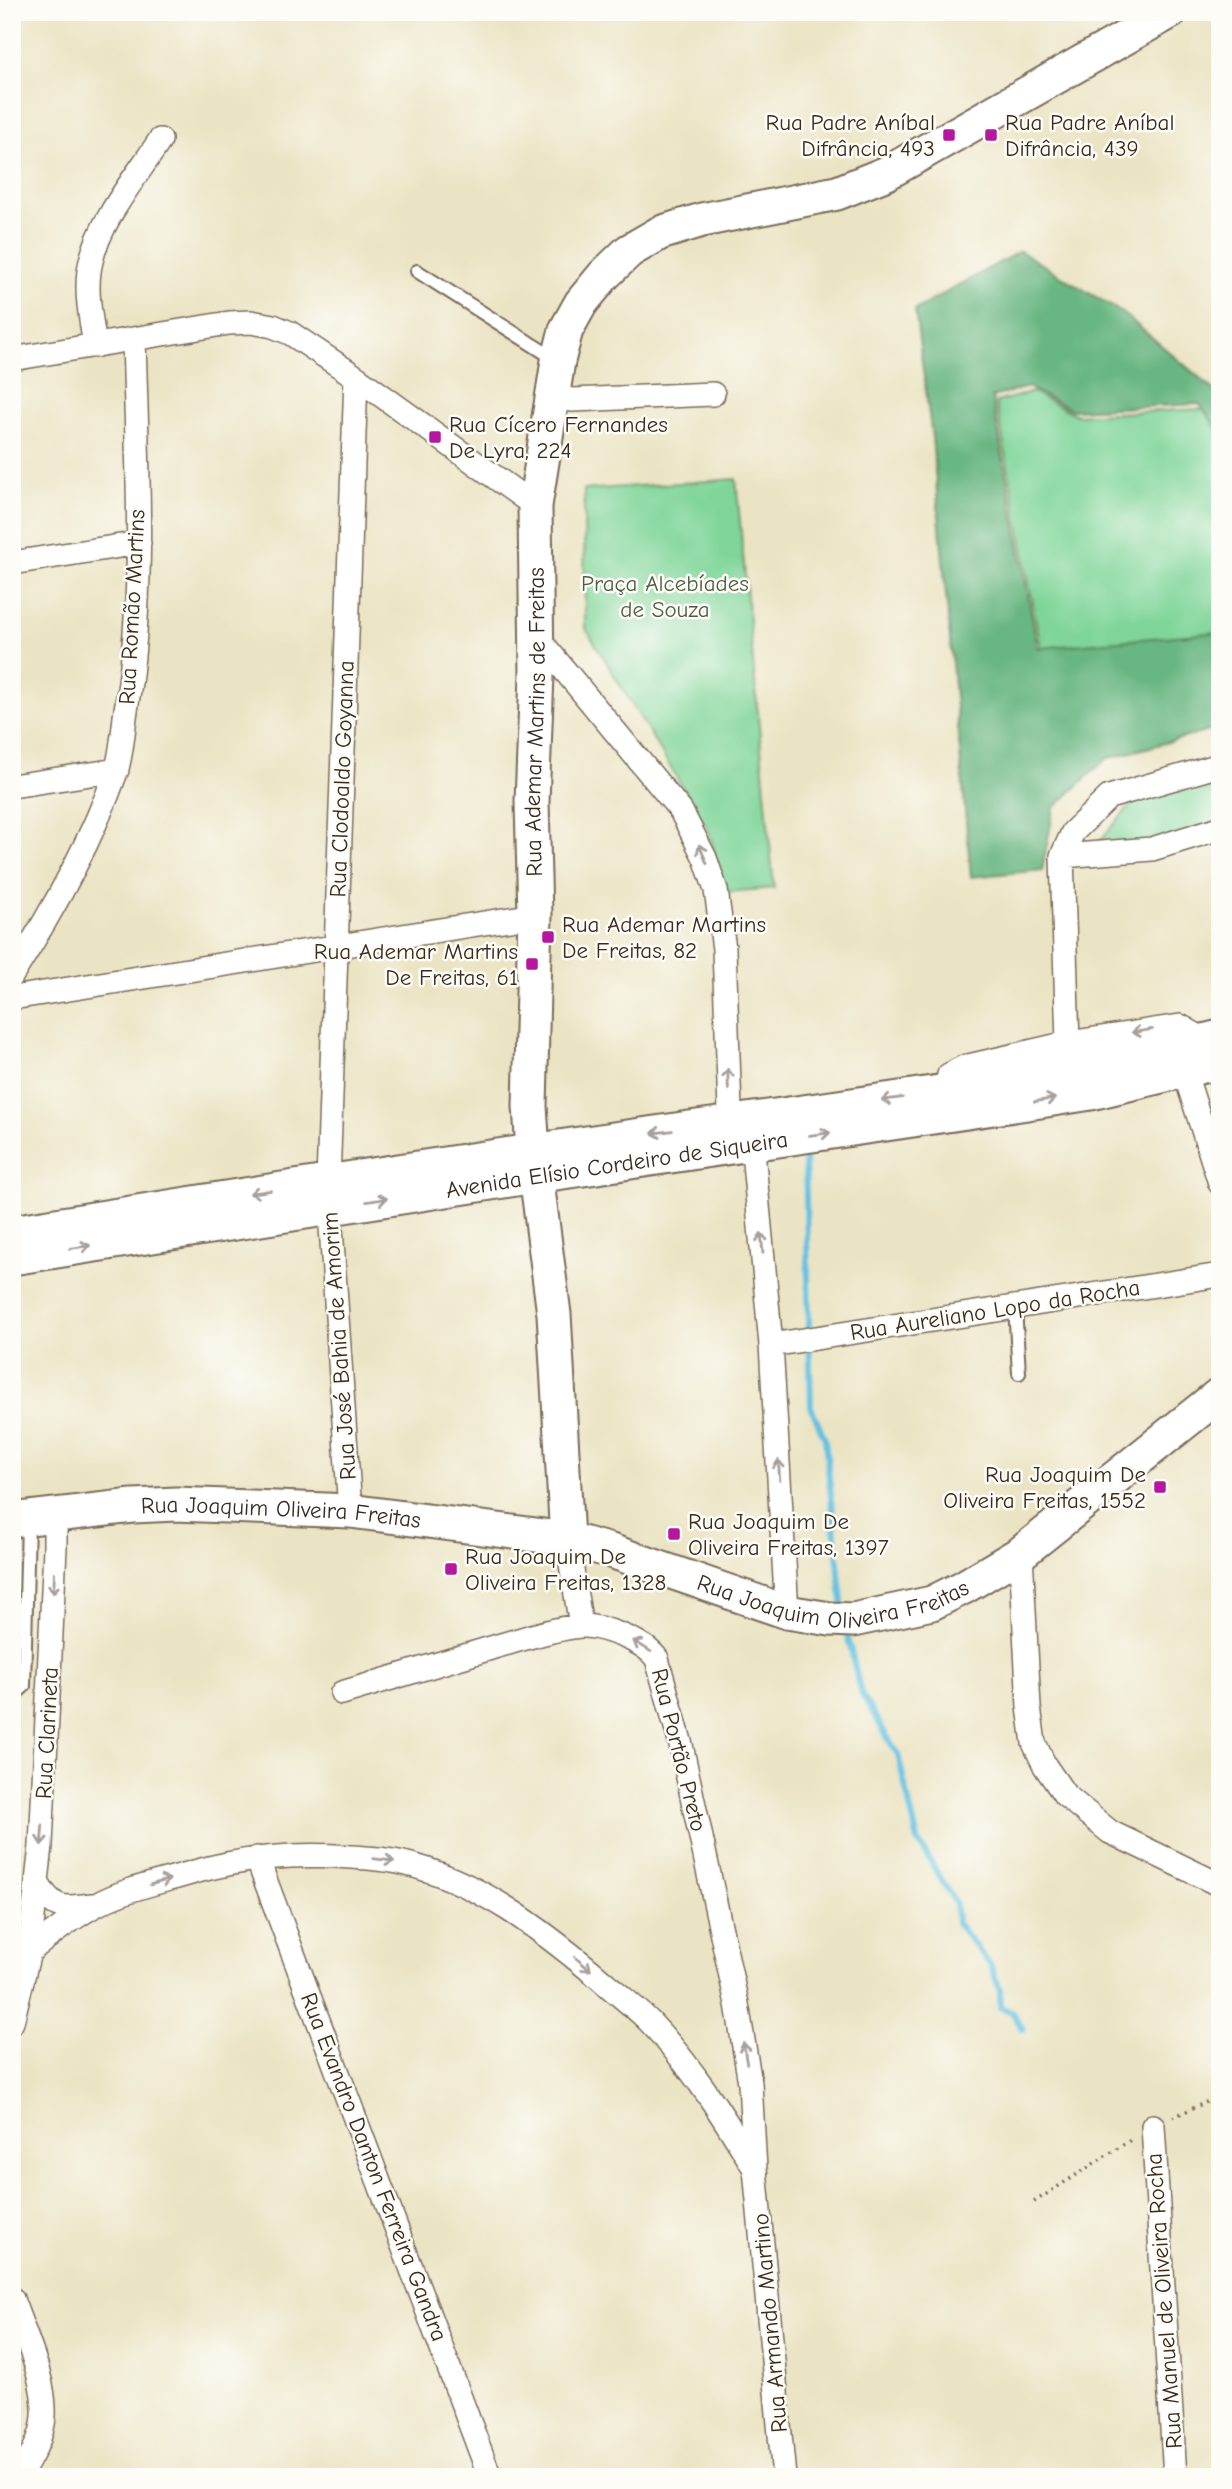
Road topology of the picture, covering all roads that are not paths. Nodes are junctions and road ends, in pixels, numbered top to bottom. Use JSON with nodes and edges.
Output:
{"nodes":[{"id":1,"x":1170,"y":12,"type":"edge"},
{"id":2,"x":160,"y":140,"type":"dead end"},
{"id":3,"x":417,"y":271,"type":"dead end"},
{"id":4,"x":134,"y":339,"type":"junction"},
{"id":5,"x":95,"y":346,"type":"junction"},
{"id":6,"x":12,"y":359,"type":"edge"},
{"id":7,"x":558,"y":360,"type":"junction"},
{"id":8,"x":356,"y":377,"type":"junction"},
{"id":9,"x":713,"y":394,"type":"dead end"},
{"id":10,"x":551,"y":397,"type":"junction"},
{"id":11,"x":535,"y":506,"type":"junction"},
{"id":12,"x":139,"y":543,"type":"junction"},
{"id":13,"x":12,"y":563,"type":"edge"},
{"id":14,"x":537,"y":637,"type":"junction"},
{"id":15,"x":537,"y":675,"type":"junction"},
{"id":16,"x":570,"y":677,"type":"junction"},
{"id":17,"x":1220,"y":765,"type":"edge"},
{"id":18,"x":117,"y":770,"type":"junction"},
{"id":19,"x":12,"y":786,"type":"edge"},
{"id":20,"x":1220,"y":828,"type":"edge"},
{"id":21,"x":1062,"y":856,"type":"junction"},
{"id":22,"x":535,"y":915,"type":"junction"},
{"id":23,"x":337,"y":947,"type":"junction"},
{"id":24,"x":12,"y":975,"type":"edge"},
{"id":25,"x":12,"y":998,"type":"edge"},
{"id":26,"x":1068,"y":1043,"type":"junction"},
{"id":27,"x":1201,"y":1052,"type":"edge"},
{"id":28,"x":945,"y":1091,"type":"junction"},
{"id":29,"x":741,"y":1133,"type":"junction"},
{"id":30,"x":534,"y":1163,"type":"junction"},
{"id":31,"x":1220,"y":1183,"type":"edge"},
{"id":32,"x":328,"y":1195,"type":"junction"},
{"id":33,"x":12,"y":1232,"type":"edge"},
{"id":34,"x":12,"y":1258,"type":"edge"},
{"id":35,"x":1220,"y":1275,"type":"edge"},
{"id":36,"x":1015,"y":1307,"type":"junction"},
{"id":37,"x":780,"y":1344,"type":"junction"},
{"id":38,"x":1019,"y":1373,"type":"dead end"},
{"id":39,"x":1220,"y":1394,"type":"edge"},
{"id":40,"x":350,"y":1511,"type":"junction"},
{"id":41,"x":32,"y":1518,"type":"edge"},
{"id":42,"x":567,"y":1539,"type":"junction"},
{"id":43,"x":1021,"y":1553,"type":"junction"},
{"id":44,"x":797,"y":1614,"type":"junction"},
{"id":45,"x":581,"y":1626,"type":"junction"},
{"id":46,"x":342,"y":1693,"type":"dead end"},
{"id":47,"x":12,"y":1697,"type":"edge"},
{"id":48,"x":257,"y":1858,"type":"junction"},
{"id":49,"x":37,"y":1883,"type":"junction"},
{"id":50,"x":1220,"y":1885,"type":"edge"},
{"id":51,"x":96,"y":1905,"type":"junction"},
{"id":52,"x":29,"y":1952,"type":"junction"},
{"id":53,"x":12,"y":2022,"type":"edge"},
{"id":54,"x":750,"y":2083,"type":"junction"},
{"id":55,"x":718,"y":2107,"type":"junction"},
{"id":56,"x":1153,"y":2126,"type":"road end"},
{"id":57,"x":755,"y":2169,"type":"junction"},
{"id":58,"x":12,"y":2300,"type":"edge"},
{"id":59,"x":19,"y":2477,"type":"edge"},
{"id":60,"x":490,"y":2477,"type":"edge"},
{"id":61,"x":784,"y":2477,"type":"edge"},
{"id":62,"x":1175,"y":2477,"type":"edge"}],
"edges":[{"from":1,"to":7,"type":"street","name":"Rua Ademar Martins de Freitas"},
{"from":2,"to":5,"type":"street"},
{"from":3,"to":7,"type":"lane"},
{"from":4,"to":5,"type":"street"},
{"from":4,"to":8,"type":"street"},
{"from":4,"to":12,"type":"street","name":"Rua Romão Martins"},
{"from":5,"to":6,"type":"street"},
{"from":7,"to":10,"type":"street","name":"Rua Ademar Martins de Freitas"},
{"from":8,"to":11,"type":"street"},
{"from":8,"to":23,"type":"street","name":"Rua Clodoaldo Goyanna"},
{"from":9,"to":10,"type":"street"},
{"from":10,"to":11,"type":"street","name":"Rua Ademar Martins de Freitas"},
{"from":11,"to":14,"type":"street","name":"Rua Ademar Martins de Freitas"},
{"from":12,"to":13,"type":"street"},
{"from":12,"to":18,"type":"street","name":"Rua Romão Martins"},
{"from":14,"to":15,"type":"street","name":"Rua Ademar Martins de Freitas"},
{"from":14,"to":16,"type":"street"},
{"from":15,"to":16,"type":"street"},
{"from":15,"to":22,"type":"street","name":"Rua Ademar Martins de Freitas"},
{"from":29,"to":16,"type":"street","one_way":true},
{"from":17,"to":21,"type":"street"},
{"from":18,"to":19,"type":"street"},
{"from":18,"to":24,"type":"street","name":"Rua Romão Martins"},
{"from":20,"to":21,"type":"street"},
{"from":21,"to":26,"type":"street"},
{"from":22,"to":23,"type":"street"},
{"from":22,"to":30,"type":"street","name":"Rua Ademar Martins de Freitas"},
{"from":23,"to":25,"type":"street"},
{"from":23,"to":32,"type":"street","name":"Rua Clodoaldo Goyanna"},
{"from":27,"to":26,"type":"street","one_way":true},
{"from":26,"to":28,"type":"street"},
{"from":27,"to":28,"type":"street","name":"Avenida Elísio Cordeiro de Siqueira"},
{"from":29,"to":27,"type":"street","name":"Avenida Elísio Cordeiro de Siqueira","one_way":true},
{"from":27,"to":31,"type":"street"},
{"from":28,"to":29,"type":"street","name":"Avenida Elísio Cordeiro de Siqueira","one_way":true},
{"from":29,"to":30,"type":"street","name":"Avenida Elísio Cordeiro de Siqueira"},
{"from":37,"to":29,"type":"street","one_way":true},
{"from":30,"to":32,"type":"street","name":"Avenida Elísio Cordeiro de Siqueira"},
{"from":30,"to":42,"type":"street","name":"Rua Ademar Martins de Freitas"},
{"from":32,"to":33,"type":"street","name":"Avenida Elísio Cordeiro de Siqueira","one_way":true},
{"from":34,"to":32,"type":"street","name":"Avenida Elísio Cordeiro de Siqueira","one_way":true},
{"from":32,"to":40,"type":"street","name":"Rua José Bahia de Amorim"},
{"from":35,"to":36,"type":"street","name":"Rua Aureliano Lopo da Rocha"},
{"from":36,"to":37,"type":"street","name":"Rua Aureliano Lopo da Rocha"},
{"from":36,"to":38,"type":"lane"},
{"from":44,"to":37,"type":"street","one_way":true},
{"from":39,"to":43,"type":"street","name":"Rua Joaquim Oliveira Freitas"},
{"from":40,"to":41,"type":"street","name":"Rua Joaquim Oliveira Freitas"},
{"from":40,"to":42,"type":"street","name":"Rua Joaquim Oliveira Freitas"},
{"from":41,"to":47,"type":"lane"},
{"from":41,"to":49,"type":"street","name":"Rua Clarineta","one_way":true},
{"from":42,"to":44,"type":"street","name":"Rua Joaquim Oliveira Freitas"},
{"from":42,"to":45,"type":"street"},
{"from":43,"to":44,"type":"street","name":"Rua Joaquim Oliveira Freitas"},
{"from":43,"to":50,"type":"street"},
{"from":45,"to":46,"type":"street","name":"Rua Portão Preto"},
{"from":54,"to":45,"type":"street","name":"Rua Portão Preto","one_way":true},
{"from":51,"to":48,"type":"street","one_way":true},
{"from":48,"to":55,"type":"street","one_way":true},
{"from":48,"to":60,"type":"street","name":"Rua Evandro Danton Ferreira Gandra"},
{"from":49,"to":51,"type":"street"},
{"from":49,"to":52,"type":"street","name":"Rua Clarineta"},
{"from":51,"to":52,"type":"street"},
{"from":52,"to":53,"type":"street","name":"Rua Clarineta"},
{"from":54,"to":55,"type":"street"},
{"from":54,"to":57,"type":"street","name":"Rua Portão Preto"},
{"from":55,"to":57,"type":"street"},
{"from":56,"to":62,"type":"street","name":"Rua Manuel de Oliveira Rocha"},
{"from":57,"to":61,"type":"street","name":"Rua Armando Martino"},
{"from":58,"to":59,"type":"street"}]}
